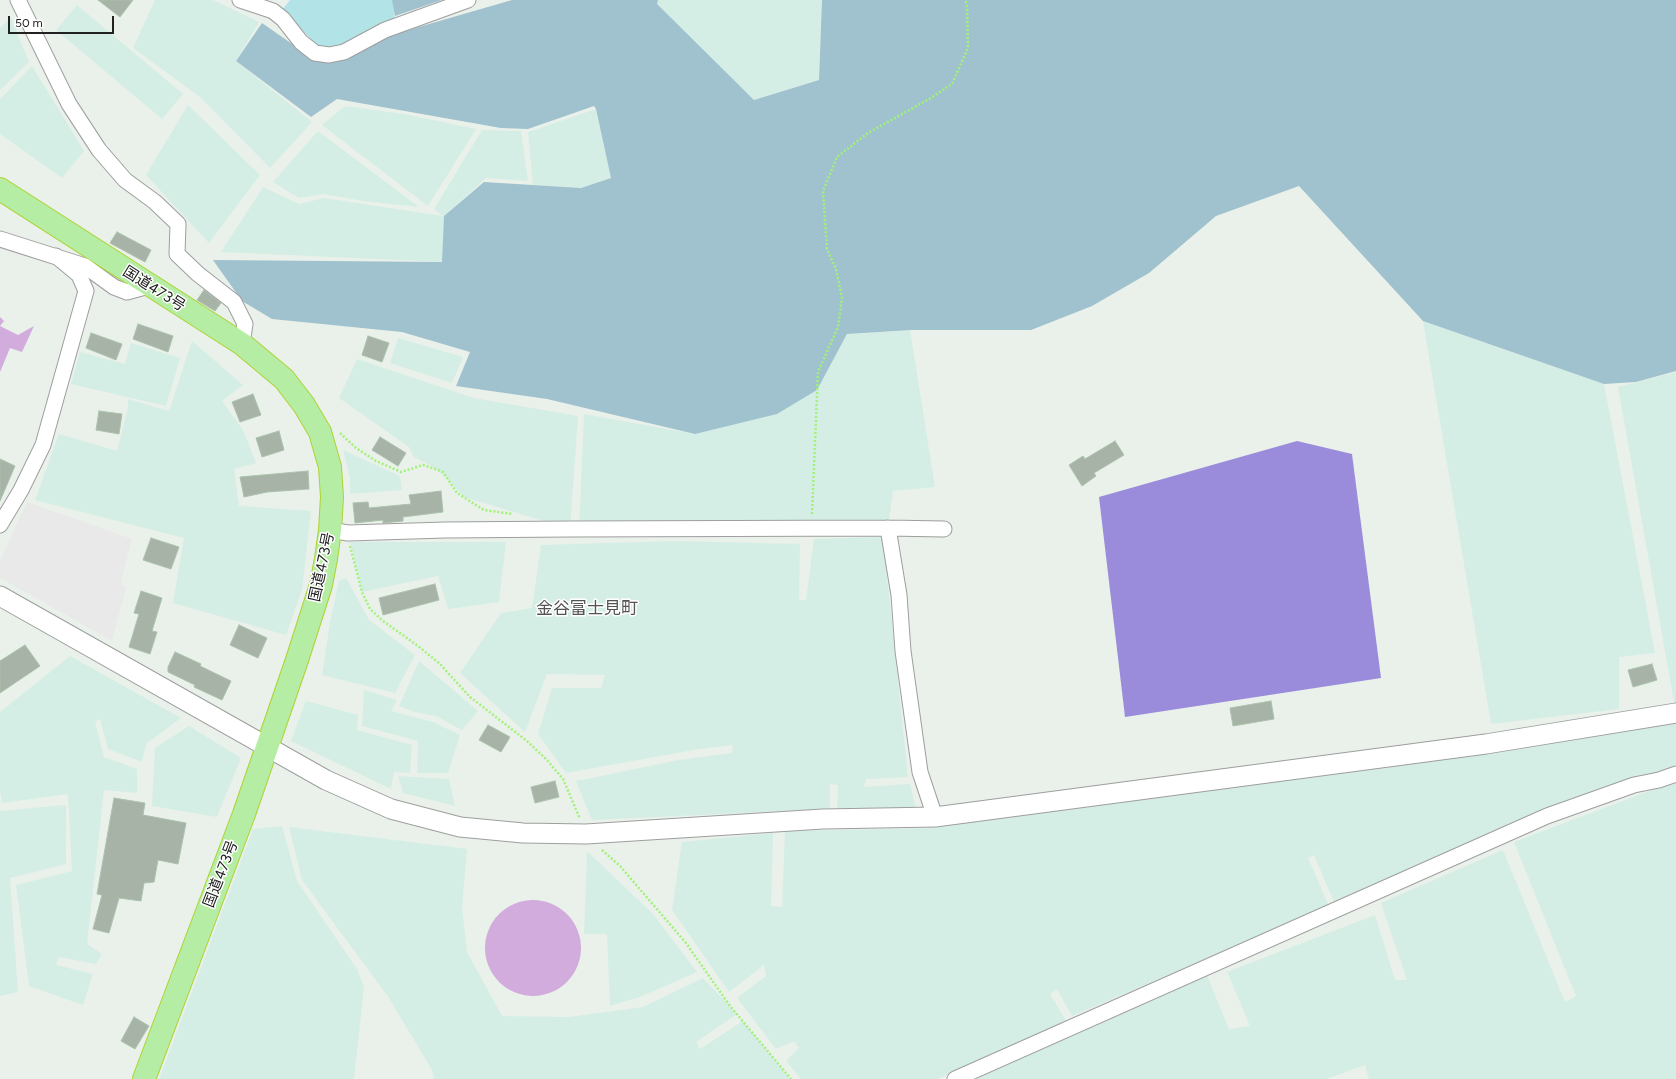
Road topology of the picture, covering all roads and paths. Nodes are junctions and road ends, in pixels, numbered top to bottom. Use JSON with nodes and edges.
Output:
{"nodes":[{"id":1,"x":18,"y":0,"type":"edge"},
{"id":2,"x":240,"y":0,"type":"edge"},
{"id":3,"x":468,"y":0,"type":"edge"},
{"id":4,"x":965,"y":0,"type":"edge"},
{"id":5,"x":0,"y":189,"type":"edge"},
{"id":6,"x":0,"y":239,"type":"edge"},
{"id":7,"x":56,"y":256,"type":"junction"},
{"id":8,"x":149,"y":286,"type":"junction"},
{"id":9,"x":242,"y":344,"type":"junction"},
{"id":10,"x":336,"y":431,"type":"dead end"},
{"id":11,"x":519,"y":514,"type":"dead end"},
{"id":12,"x":0,"y":525,"type":"edge"},
{"id":13,"x":811,"y":528,"type":"junction"},
{"id":14,"x":888,"y":528,"type":"junction"},
{"id":15,"x":944,"y":529,"type":"dead end"},
{"id":16,"x":339,"y":531,"type":"junction"},
{"id":17,"x":0,"y":596,"type":"edge"},
{"id":18,"x":1676,"y":713,"type":"edge"},
{"id":19,"x":266,"y":746,"type":"junction"},
{"id":20,"x":1676,"y":774,"type":"edge"},
{"id":21,"x":935,"y":817,"type":"junction"},
{"id":22,"x":586,"y":834,"type":"junction"},
{"id":23,"x":144,"y":1079,"type":"edge"},
{"id":24,"x":791,"y":1079,"type":"edge"},
{"id":25,"x":955,"y":1079,"type":"edge"}],
"edges":[{"from":1,"to":9,"type":"street"},
{"from":2,"to":3,"type":"street"},
{"from":4,"to":13,"type":"path"},
{"from":5,"to":8,"type":"highway","name":"国道473号"},
{"from":6,"to":7,"type":"street"},
{"from":7,"to":8,"type":"street"},
{"from":7,"to":12,"type":"street"},
{"from":8,"to":9,"type":"highway","name":"国道473号"},
{"from":9,"to":16,"type":"highway","name":"国道473号"},
{"from":10,"to":11,"type":"path"},
{"from":13,"to":14,"type":"street"},
{"from":13,"to":16,"type":"street"},
{"from":14,"to":15,"type":"street"},
{"from":14,"to":21,"type":"street"},
{"from":16,"to":19,"type":"highway","name":"国道473号"},
{"from":16,"to":22,"type":"path"},
{"from":17,"to":19,"type":"street"},
{"from":18,"to":21,"type":"street"},
{"from":19,"to":22,"type":"street"},
{"from":19,"to":23,"type":"highway","name":"国道473号"},
{"from":20,"to":25,"type":"street"},
{"from":21,"to":22,"type":"street"},
{"from":22,"to":24,"type":"path"}]}
